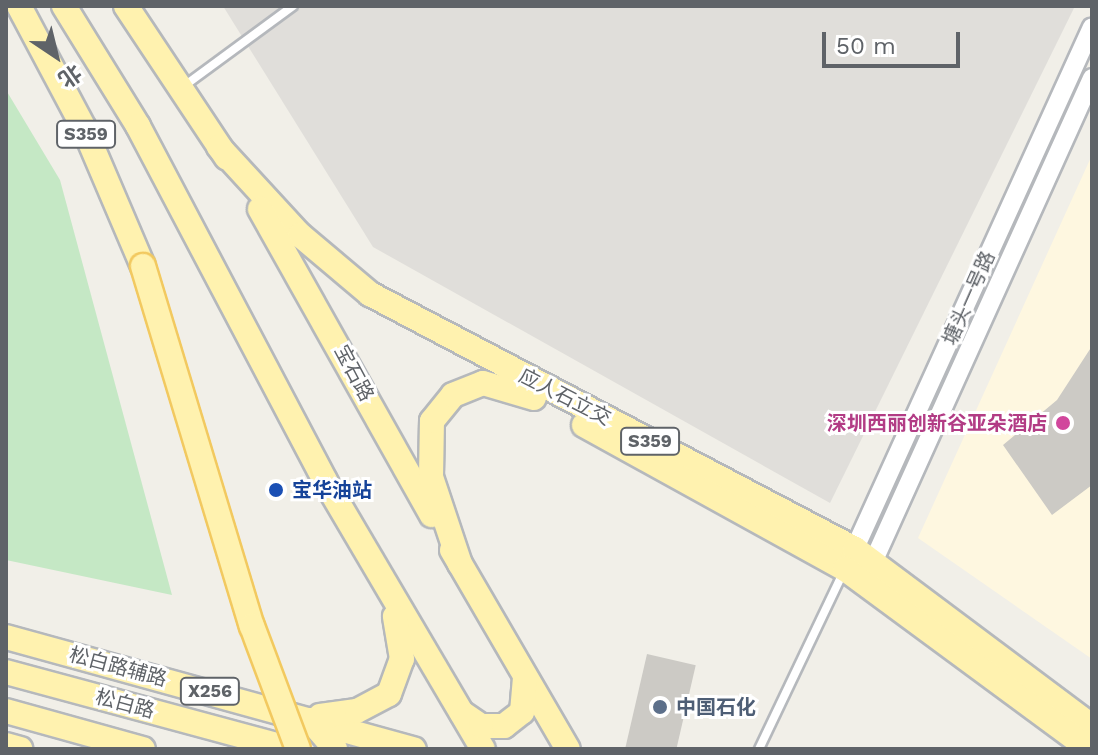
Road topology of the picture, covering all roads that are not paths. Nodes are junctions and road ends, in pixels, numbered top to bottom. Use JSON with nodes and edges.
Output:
{"nodes":[{"id":1,"x":19,"y":6,"type":"edge"},
{"id":2,"x":64,"y":6,"type":"edge"},
{"id":3,"x":126,"y":6,"type":"edge"},
{"id":4,"x":293,"y":6,"type":"edge"},
{"id":5,"x":1092,"y":27,"type":"edge"},
{"id":6,"x":1091,"y":83,"type":"edge"},
{"id":7,"x":180,"y":89,"type":"junction"},
{"id":8,"x":219,"y":147,"type":"junction"},
{"id":9,"x":460,"y":564,"type":"junction"},
{"id":10,"x":859,"y":565,"type":"junction"},
{"id":11,"x":389,"y":595,"type":"junction"},
{"id":12,"x":6,"y":637,"type":"edge"},
{"id":13,"x":6,"y":672,"type":"edge"},
{"id":14,"x":524,"y":677,"type":"junction"},
{"id":15,"x":6,"y":711,"type":"edge"},
{"id":16,"x":460,"y":711,"type":"junction"},
{"id":17,"x":305,"y":716,"type":"junction"},
{"id":18,"x":1092,"y":726,"type":"edge"},
{"id":19,"x":6,"y":745,"type":"edge"},
{"id":20,"x":20,"y":749,"type":"edge"},
{"id":21,"x":143,"y":749,"type":"edge"},
{"id":22,"x":291,"y":749,"type":"edge"},
{"id":23,"x":298,"y":749,"type":"edge"},
{"id":24,"x":335,"y":749,"type":"edge"},
{"id":25,"x":414,"y":749,"type":"edge"},
{"id":26,"x":483,"y":749,"type":"edge"},
{"id":27,"x":568,"y":749,"type":"edge"},
{"id":28,"x":759,"y":749,"type":"edge"},
{"id":29,"x":1089,"y":749,"type":"edge"}],
"edges":[{"from":1,"to":23,"type":"main road","number":"S359","bridge":true},
{"from":2,"to":11,"type":"main road","number":"S359"},
{"from":3,"to":7,"type":"main road","name":"宝石路","number":"S359"},
{"from":4,"to":7,"type":"lane"},
{"from":5,"to":10,"type":"street","name":"塘头一号路"},
{"from":6,"to":10,"type":"street","name":"塘头一号路"},
{"from":7,"to":8,"type":"main road","name":"宝石路","number":"S359"},
{"from":8,"to":9,"type":"main road","name":"宝石路","number":"S359"},
{"from":8,"to":10,"type":"main road","name":"应人石立交","number":"S359"},
{"from":9,"to":10,"type":"main road"},
{"from":9,"to":14,"type":"main road","name":"宝石路","number":"S359"},
{"from":10,"to":18,"type":"main road","name":"应人石立交","number":"S359"},
{"from":10,"to":28,"type":"lane"},
{"from":10,"to":29,"type":"main road"},
{"from":11,"to":16,"type":"main road","number":"S359"},
{"from":11,"to":17,"type":"main road"},
{"from":12,"to":17,"type":"main road","name":"松白路辅路","number":"X256"},
{"from":13,"to":22,"type":"main road","name":"松白路","number":"X256"},
{"from":14,"to":16,"type":"main road"},
{"from":14,"to":27,"type":"main road","name":"宝石路","number":"S359"},
{"from":15,"to":21,"type":"main road","name":"松白路"},
{"from":16,"to":26,"type":"main road","number":"S359"},
{"from":17,"to":24,"type":"main road"},
{"from":17,"to":25,"type":"main road","name":"松白路辅路","number":"X256"},
{"from":19,"to":20,"type":"main road"}]}
